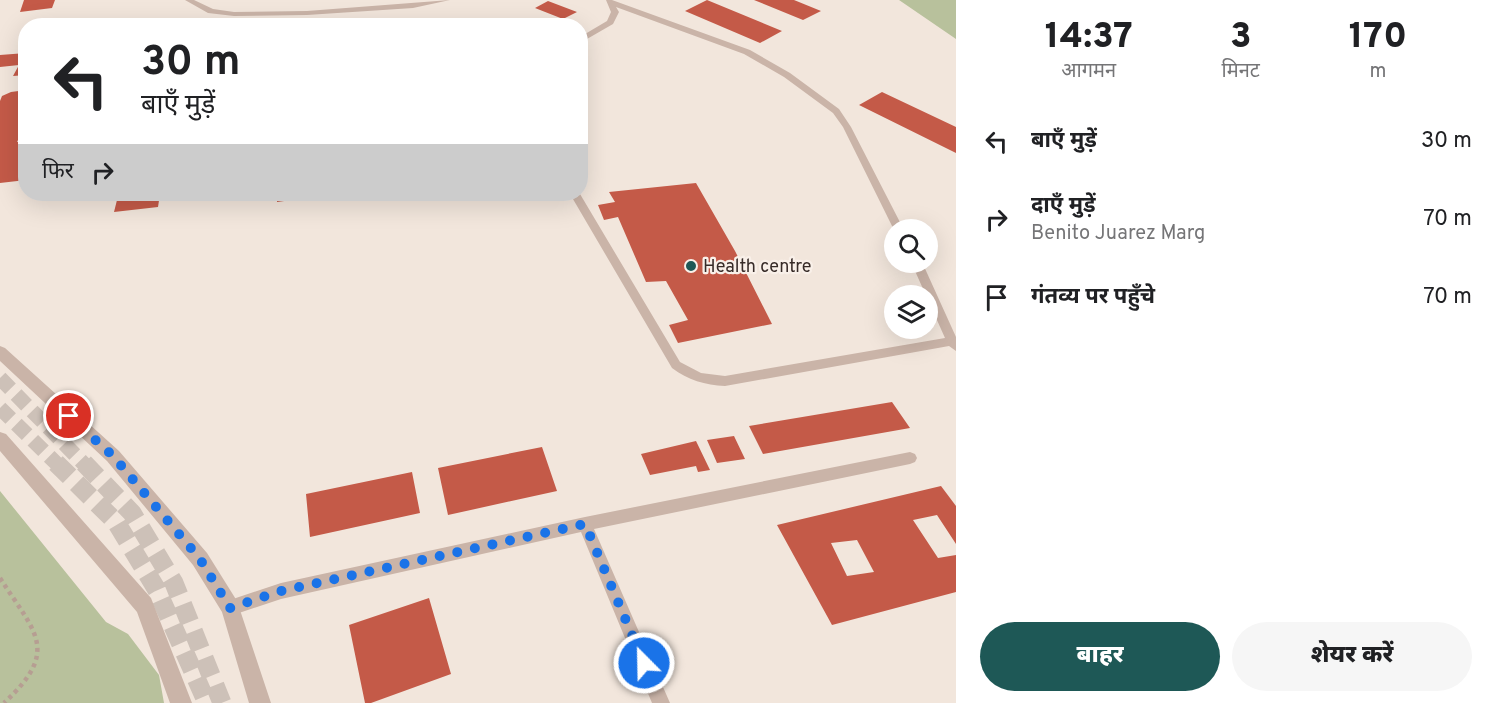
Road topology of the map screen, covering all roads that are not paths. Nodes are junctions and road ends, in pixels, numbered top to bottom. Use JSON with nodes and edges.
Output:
{"nodes":[{"id":1,"x":188,"y":0,"type":"edge"},
{"id":2,"x":447,"y":0,"type":"edge"},
{"id":3,"x":610,"y":2,"type":"edge"},
{"id":4,"x":588,"y":36,"type":"edge"},
{"id":5,"x":579,"y":201,"type":"edge"},
{"id":6,"x":894,"y":219,"type":"edge"},
{"id":7,"x":921,"y":273,"type":"edge"},
{"id":8,"x":954,"y":343,"type":"edge"},
{"id":9,"x":0,"y":352,"type":"edge"},
{"id":10,"x":0,"y":439,"type":"edge"},
{"id":11,"x":910,"y":458,"type":"dead end"},
{"id":12,"x":585,"y":524,"type":"junction"},
{"id":13,"x":230,"y":608,"type":"junction"},
{"id":14,"x":180,"y":703,"type":"edge"},
{"id":15,"x":260,"y":703,"type":"edge"},
{"id":16,"x":661,"y":703,"type":"edge"}],
"edges":[{"from":1,"to":2,"type":"lane"},
{"from":3,"to":4,"type":"lane"},
{"from":3,"to":6,"type":"lane"},
{"from":5,"to":8,"type":"lane"},
{"from":7,"to":8,"type":"lane"},
{"from":9,"to":13,"type":"street"},
{"from":10,"to":14,"type":"street"},
{"from":11,"to":12,"type":"lane"},
{"from":12,"to":13,"type":"lane"},
{"from":12,"to":16,"type":"lane"},
{"from":13,"to":15,"type":"street"}]}
